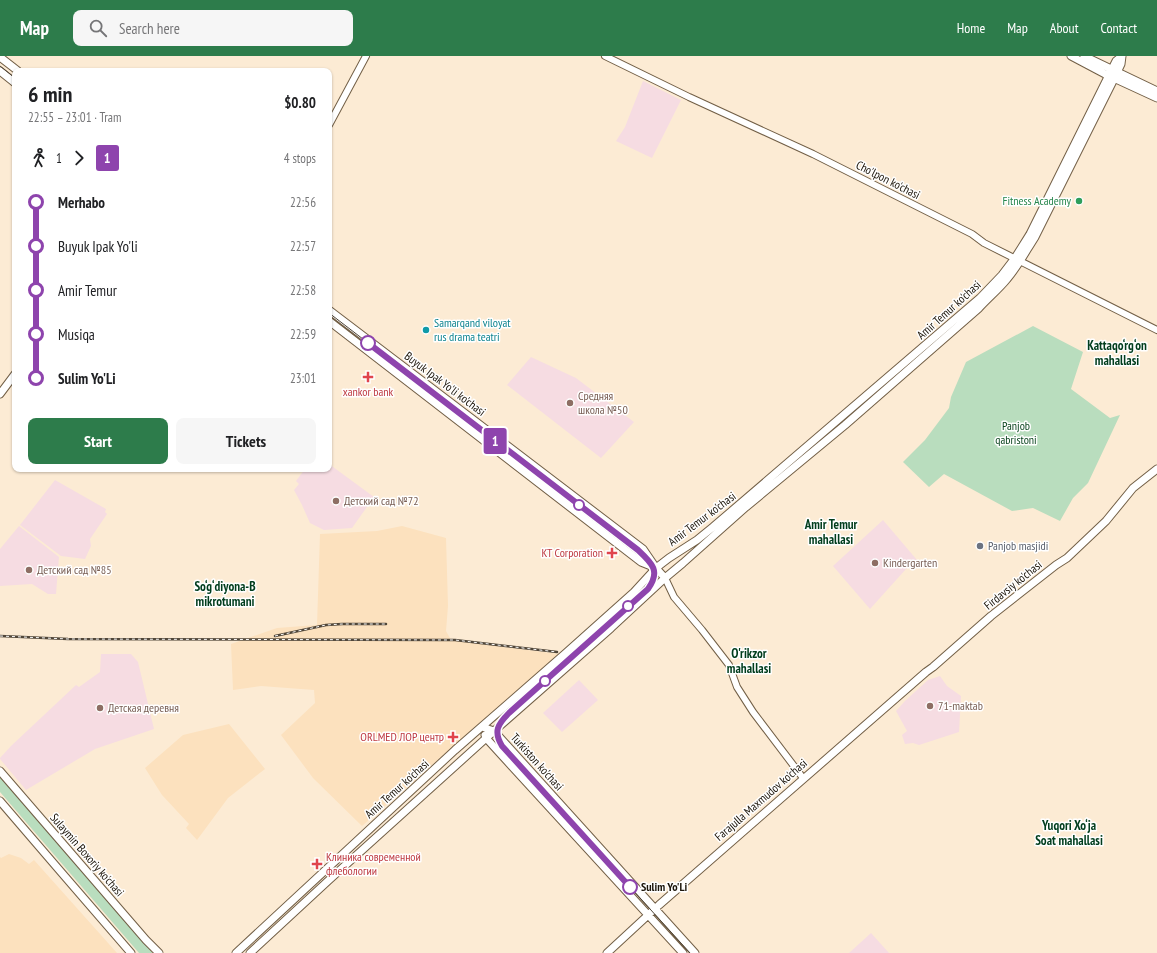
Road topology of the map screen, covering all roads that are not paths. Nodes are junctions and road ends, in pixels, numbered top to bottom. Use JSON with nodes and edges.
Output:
{"nodes":[{"id":1,"x":366,"y":56,"type":"edge"},
{"id":2,"x":605,"y":56,"type":"edge"},
{"id":3,"x":1071,"y":56,"type":"edge"},
{"id":4,"x":1084,"y":56,"type":"edge"},
{"id":5,"x":1122,"y":56,"type":"edge"},
{"id":6,"x":0,"y":57,"type":"edge"},
{"id":7,"x":14,"y":68,"type":"edge"},
{"id":8,"x":0,"y":71,"type":"edge"},
{"id":9,"x":1113,"y":74,"type":"junction"},
{"id":10,"x":12,"y":81,"type":"edge"},
{"id":11,"x":1157,"y":91,"type":"edge"},
{"id":12,"x":1157,"y":98,"type":"edge"},
{"id":13,"x":332,"y":119,"type":"edge"},
{"id":14,"x":1018,"y":259,"type":"junction"},
{"id":15,"x":332,"y":312,"type":"edge"},
{"id":16,"x":332,"y":323,"type":"edge"},
{"id":17,"x":1157,"y":330,"type":"edge"},
{"id":18,"x":911,"y":362,"type":"junction"},
{"id":19,"x":12,"y":378,"type":"edge"},
{"id":20,"x":0,"y":394,"type":"edge"},
{"id":21,"x":1157,"y":469,"type":"edge"},
{"id":22,"x":656,"y":568,"type":"junction"},
{"id":23,"x":665,"y":578,"type":"junction"},
{"id":24,"x":933,"y":667,"type":"joint"},
{"id":25,"x":482,"y":727,"type":"junction"},
{"id":26,"x":494,"y":731,"type":"junction"},
{"id":27,"x":486,"y":738,"type":"junction"},
{"id":28,"x":0,"y":771,"type":"edge"},
{"id":29,"x":803,"y":778,"type":"junction"},
{"id":30,"x":0,"y":801,"type":"edge"},
{"id":31,"x":655,"y":909,"type":"junction"},
{"id":32,"x":648,"y":915,"type":"junction"},
{"id":33,"x":131,"y":953,"type":"edge"},
{"id":34,"x":159,"y":953,"type":"edge"},
{"id":35,"x":236,"y":953,"type":"edge"},
{"id":36,"x":250,"y":953,"type":"edge"},
{"id":37,"x":607,"y":953,"type":"edge"},
{"id":38,"x":683,"y":953,"type":"edge"},
{"id":39,"x":695,"y":953,"type":"edge"}],
"edges":[{"from":1,"to":13,"type":"street"},
{"from":2,"to":14,"type":"street","name":"Cho'lpon ko'chasi"},
{"from":3,"to":9,"type":"main road"},
{"from":4,"to":9,"type":"main road"},
{"from":5,"to":9,"type":"main road","name":"Amir Temur ko'chasi"},
{"from":6,"to":7,"type":"main road"},
{"from":8,"to":10,"type":"main road"},
{"from":9,"to":11,"type":"main road"},
{"from":9,"to":12,"type":"main road"},
{"from":9,"to":14,"type":"main road","name":"Amir Temur ko'chasi"},
{"from":14,"to":17,"type":"street","name":"Cho'lpon ko'chasi"},
{"from":14,"to":18,"type":"main road","name":"Amir Temur ko'chasi"},
{"from":15,"to":22,"type":"main road","name":"Buyuk Ipak Yo'li ko'chasi"},
{"from":16,"to":22,"type":"main road","name":"Buyuk Ipak Yo'li ko'chasi"},
{"from":18,"to":22,"type":"main road","name":"Amir Temur ko'chasi"},
{"from":18,"to":23,"type":"main road","name":"Amir Temur ko'chasi"},
{"from":19,"to":20,"type":"main road"},
{"from":21,"to":24,"type":"main road","name":"Firdavsiy ko'chasi"},
{"from":22,"to":23,"type":"main road","name":"Buyuk Ipak Yo'li ko'chasi"},
{"from":22,"to":25,"type":"main road","name":"Amir Temur ko'chasi"},
{"from":23,"to":26,"type":"main road","name":"Amir Temur ko'chasi"},
{"from":23,"to":29,"type":"street"},
{"from":24,"to":29,"type":"main road","name":"Farajulla Maxmudov ko'chasi"},
{"from":25,"to":26,"type":"main road","name":"Turkiston ko'chasi"},
{"from":25,"to":27,"type":"main road","name":"Turkiston ko'chasi"},
{"from":25,"to":35,"type":"main road","name":"Amir Temur ko'chasi"},
{"from":26,"to":27,"type":"main road","name":"Amir Temur ko'chasi"},
{"from":26,"to":31,"type":"main road","name":"Turkiston ko'chasi"},
{"from":27,"to":32,"type":"main road","name":"Turkiston ko'chasi"},
{"from":27,"to":36,"type":"main road","name":"Amir Temur ko'chasi"},
{"from":28,"to":34,"type":"main road","name":"Sulaymin Boxoriy ko'chasi"},
{"from":29,"to":31,"type":"main road","name":"Farajulla Maxmudov ko'chasi"},
{"from":30,"to":33,"type":"main road"},
{"from":31,"to":32,"type":"main road","name":"Farajulla Maxmudov ko'chasi"},
{"from":31,"to":39,"type":"main road","name":"Turkiston ko'chasi"},
{"from":32,"to":37,"type":"main road","name":"Farajulla Maxmudov ko'chasi"},
{"from":32,"to":38,"type":"main road","name":"Turkiston ko'chasi"}]}
